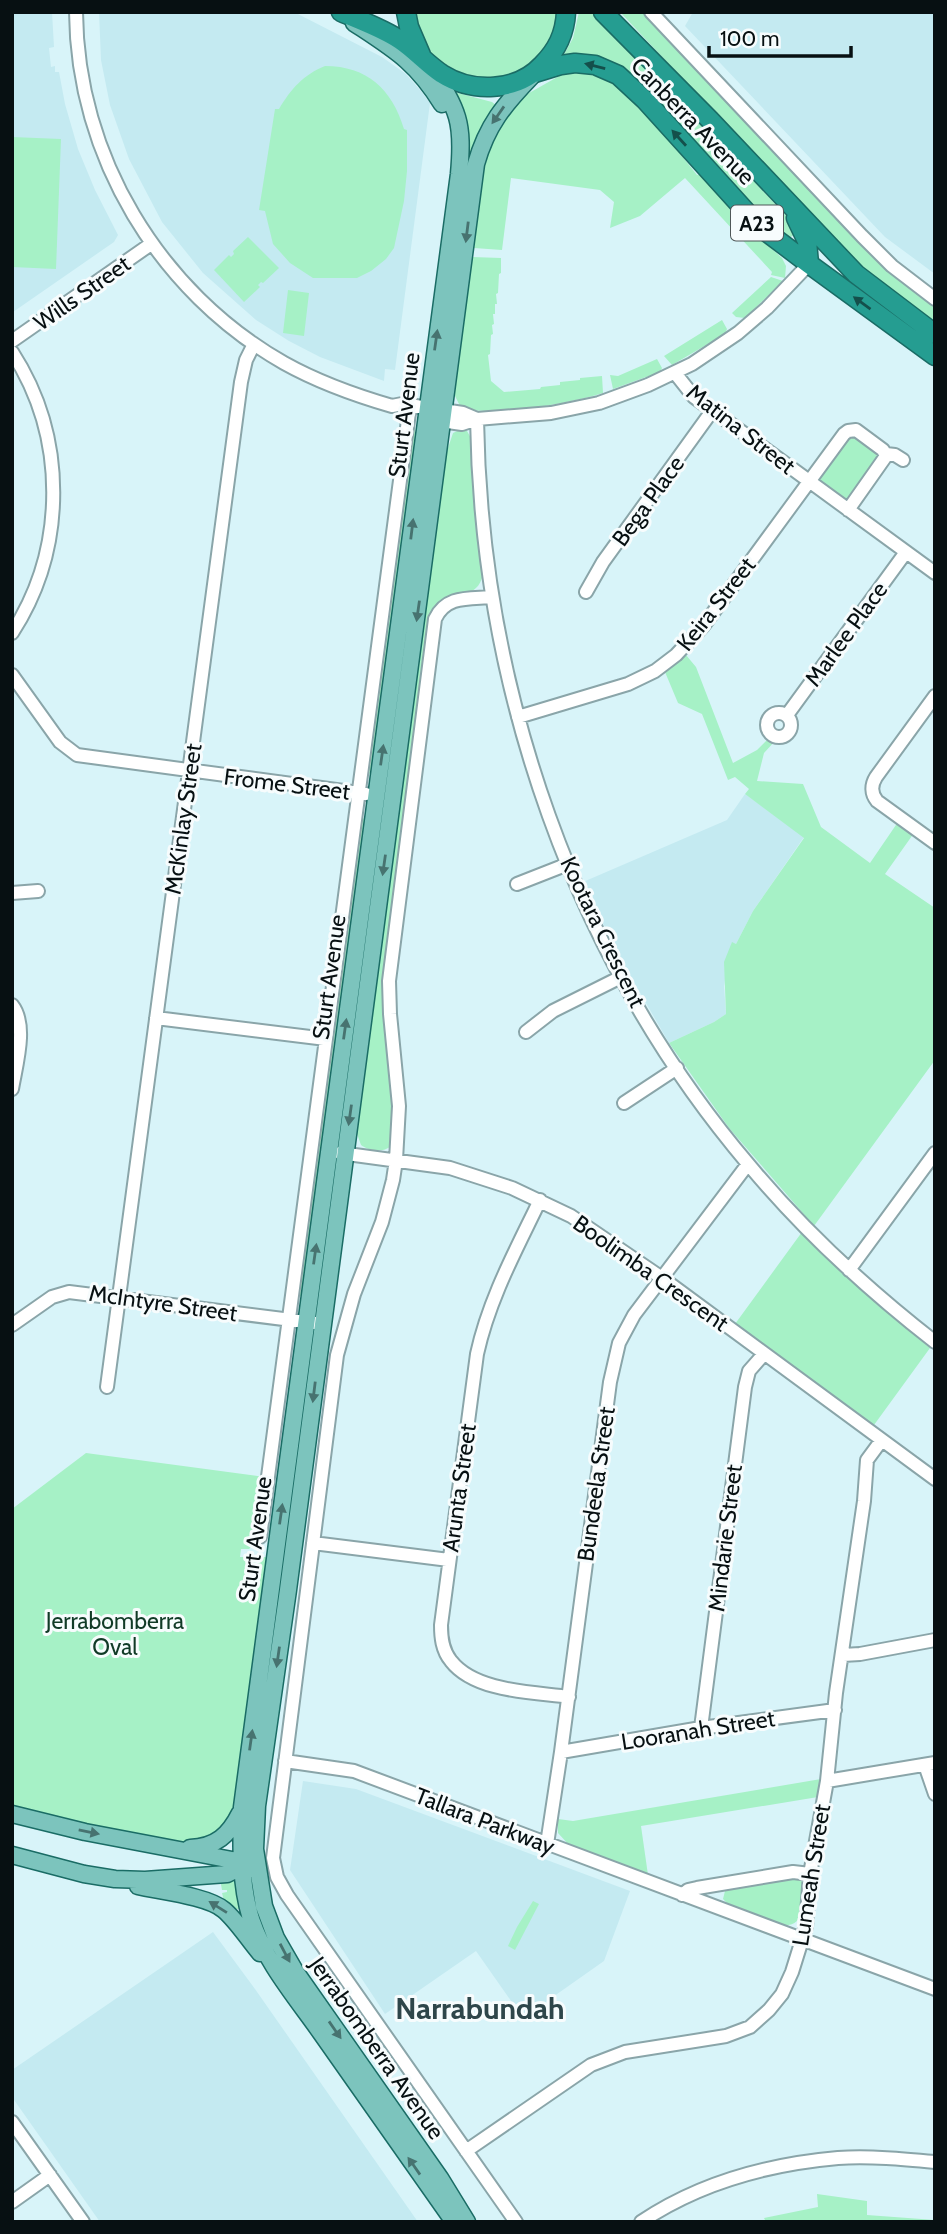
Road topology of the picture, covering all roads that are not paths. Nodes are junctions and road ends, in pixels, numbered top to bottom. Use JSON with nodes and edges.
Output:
{"nodes":[{"id":1,"x":76,"y":12,"type":"edge"},
{"id":2,"x":339,"y":12,"type":"edge"},
{"id":3,"x":406,"y":12,"type":"edge"},
{"id":4,"x":566,"y":12,"type":"edge"},
{"id":5,"x":603,"y":12,"type":"edge"},
{"id":6,"x":614,"y":12,"type":"edge"},
{"id":7,"x":657,"y":14,"type":"edge"},
{"id":8,"x":426,"y":61,"type":"junction"},
{"id":9,"x":534,"y":74,"type":"junction"},
{"id":10,"x":710,"y":120,"type":"junction"},
{"id":11,"x":459,"y":167,"type":"junction"},
{"id":12,"x":785,"y":200,"type":"junction"},
{"id":13,"x":800,"y":225,"type":"junction"},
{"id":14,"x":781,"y":243,"type":"junction"},
{"id":15,"x":151,"y":244,"type":"junction"},
{"id":16,"x":809,"y":264,"type":"junction"},
{"id":17,"x":856,"y":274,"type":"junction"},
{"id":18,"x":935,"y":299,"type":"edge"},
{"id":19,"x":935,"y":334,"type":"edge"},
{"id":20,"x":12,"y":341,"type":"edge"},
{"id":21,"x":254,"y":344,"type":"junction"},
{"id":22,"x":12,"y":352,"type":"edge"},
{"id":23,"x":935,"y":356,"type":"edge"},
{"id":24,"x":675,"y":373,"type":"junction"},
{"id":25,"x":409,"y":410,"type":"junction"},
{"id":26,"x":712,"y":411,"type":"junction"},
{"id":27,"x":435,"y":415,"type":"junction"},
{"id":28,"x":477,"y":419,"type":"junction"},
{"id":29,"x":886,"y":454,"type":"junction"},
{"id":30,"x":903,"y":460,"type":"dead end"},
{"id":31,"x":809,"y":482,"type":"junction"},
{"id":32,"x":848,"y":510,"type":"junction"},
{"id":33,"x":905,"y":552,"type":"junction"},
{"id":34,"x":935,"y":573,"type":"edge"},
{"id":35,"x":586,"y":592,"type":"dead end"},
{"id":36,"x":492,"y":597,"type":"junction"},
{"id":37,"x":12,"y":633,"type":"edge"},
{"id":38,"x":12,"y":675,"type":"edge"},
{"id":39,"x":935,"y":696,"type":"edge"},
{"id":40,"x":787,"y":715,"type":"dead end"},
{"id":41,"x":518,"y":717,"type":"junction"},
{"id":42,"x":190,"y":771,"type":"junction"},
{"id":43,"x":359,"y":793,"type":"junction"},
{"id":44,"x":385,"y":796,"type":"junction"},
{"id":45,"x":935,"y":843,"type":"edge"},
{"id":46,"x":568,"y":864,"type":"junction"},
{"id":47,"x":517,"y":884,"type":"dead end"},
{"id":48,"x":38,"y":891,"type":"dead end"},
{"id":49,"x":12,"y":893,"type":"edge"},
{"id":50,"x":621,"y":977,"type":"junction"},
{"id":51,"x":12,"y":1005,"type":"edge"},
{"id":52,"x":156,"y":1018,"type":"junction"},
{"id":53,"x":526,"y":1032,"type":"dead end"},
{"id":54,"x":326,"y":1039,"type":"junction"},
{"id":55,"x":677,"y":1068,"type":"junction"},
{"id":56,"x":12,"y":1089,"type":"edge"},
{"id":57,"x":624,"y":1103,"type":"dead end"},
{"id":58,"x":337,"y":1152,"type":"junction"},
{"id":59,"x":935,"y":1153,"type":"edge"},
{"id":60,"x":396,"y":1160,"type":"junction"},
{"id":61,"x":748,"y":1164,"type":"junction"},
{"id":62,"x":540,"y":1200,"type":"junction"},
{"id":63,"x":849,"y":1270,"type":"junction"},
{"id":64,"x":662,"y":1278,"type":"junction"},
{"id":65,"x":119,"y":1297,"type":"junction"},
{"id":66,"x":289,"y":1320,"type":"junction"},
{"id":67,"x":315,"y":1323,"type":"junction"},
{"id":68,"x":12,"y":1325,"type":"edge"},
{"id":69,"x":934,"y":1341,"type":"edge"},
{"id":70,"x":764,"y":1354,"type":"junction"},
{"id":71,"x":107,"y":1387,"type":"dead end"},
{"id":72,"x":881,"y":1441,"type":"junction"},
{"id":73,"x":935,"y":1479,"type":"edge"},
{"id":74,"x":260,"y":1537,"type":"dead end"},
{"id":75,"x":313,"y":1543,"type":"junction"},
{"id":76,"x":449,"y":1560,"type":"junction"},
{"id":77,"x":935,"y":1640,"type":"edge"},
{"id":78,"x":843,"y":1655,"type":"junction"},
{"id":79,"x":569,"y":1697,"type":"junction"},
{"id":80,"x":835,"y":1710,"type":"junction"},
{"id":81,"x":701,"y":1728,"type":"junction"},
{"id":82,"x":264,"y":1750,"type":"junction"},
{"id":83,"x":561,"y":1752,"type":"junction"},
{"id":84,"x":285,"y":1761,"type":"junction"},
{"id":85,"x":930,"y":1764,"type":"edge"},
{"id":86,"x":827,"y":1781,"type":"junction"},
{"id":87,"x":935,"y":1794,"type":"edge"},
{"id":88,"x":242,"y":1807,"type":"junction"},
{"id":89,"x":12,"y":1814,"type":"edge"},
{"id":90,"x":547,"y":1844,"type":"junction"},
{"id":91,"x":169,"y":1849,"type":"junction"},
{"id":92,"x":12,"y":1855,"type":"edge"},
{"id":93,"x":242,"y":1864,"type":"junction"},
{"id":94,"x":84,"y":1874,"type":"junction"},
{"id":95,"x":810,"y":1874,"type":"junction"},
{"id":96,"x":168,"y":1879,"type":"junction"},
{"id":97,"x":723,"y":1884,"type":"junction"},
{"id":98,"x":260,"y":1886,"type":"junction"},
{"id":99,"x":682,"y":1895,"type":"junction"},
{"id":100,"x":247,"y":1902,"type":"joint"},
{"id":101,"x":720,"y":1909,"type":"junction"},
{"id":102,"x":803,"y":1940,"type":"junction"},
{"id":103,"x":279,"y":1976,"type":"junction"},
{"id":104,"x":935,"y":1989,"type":"edge"},
{"id":105,"x":351,"y":2052,"type":"junction"},
{"id":106,"x":346,"y":2069,"type":"junction"},
{"id":107,"x":12,"y":2122,"type":"edge"},
{"id":108,"x":466,"y":2151,"type":"junction"},
{"id":109,"x":935,"y":2162,"type":"edge"},
{"id":110,"x":50,"y":2175,"type":"junction"},
{"id":111,"x":12,"y":2202,"type":"edge"},
{"id":112,"x":83,"y":2222,"type":"edge"},
{"id":113,"x":454,"y":2222,"type":"edge"},
{"id":114,"x":467,"y":2222,"type":"edge"},
{"id":115,"x":516,"y":2222,"type":"edge"},
{"id":116,"x":641,"y":2222,"type":"edge"}],
"edges":[{"from":1,"to":15,"type":"street"},
{"from":2,"to":8,"type":"highway","name":"Canberra Avenue","number":"A23"},
{"from":2,"to":11,"type":"main road"},
{"from":3,"to":8,"type":"highway"},
{"from":4,"to":9,"type":"highway"},
{"from":5,"to":10,"type":"highway","name":"Canberra Avenue","number":"A23"},
{"from":6,"to":10,"type":"main road"},
{"from":7,"to":18,"type":"street","name":"Canberra Avenue"},
{"from":8,"to":9,"type":"highway","name":"Canberra Avenue","number":"A23"},
{"from":8,"to":11,"type":"main road","name":"Sturt Avenue"},
{"from":14,"to":9,"type":"highway","name":"Canberra Avenue","number":"A23","one_way":true},
{"from":9,"to":27,"type":"main road","name":"Sturt Avenue","one_way":true},
{"from":10,"to":12,"type":"highway","name":"Canberra Avenue","number":"A23"},
{"from":27,"to":11,"type":"main road","name":"Sturt Avenue","one_way":true},
{"from":12,"to":13,"type":"highway"},
{"from":12,"to":17,"type":"highway","name":"Canberra Avenue","number":"A23"},
{"from":13,"to":14,"type":"highway"},
{"from":13,"to":16,"type":"highway"},
{"from":14,"to":16,"type":"highway","name":"Canberra Avenue","number":"A23"},
{"from":15,"to":20,"type":"street","name":"Wills Street"},
{"from":15,"to":21,"type":"street"},
{"from":16,"to":17,"type":"highway"},
{"from":23,"to":16,"type":"highway","name":"Canberra Avenue","number":"A23","one_way":true},
{"from":16,"to":24,"type":"street"},
{"from":17,"to":19,"type":"highway","name":"Canberra Avenue","number":"A23"},
{"from":21,"to":25,"type":"street"},
{"from":21,"to":42,"type":"street","name":"McKinlay Street"},
{"from":22,"to":37,"type":"street"},
{"from":24,"to":26,"type":"street","name":"Matina Street"},
{"from":24,"to":28,"type":"street"},
{"from":25,"to":27,"type":"street"},
{"from":25,"to":43,"type":"street","name":"Sturt Avenue"},
{"from":26,"to":31,"type":"street","name":"Matina Street"},
{"from":26,"to":35,"type":"street","name":"Bega Place"},
{"from":27,"to":28,"type":"street"},
{"from":27,"to":44,"type":"main road","name":"Sturt Avenue"},
{"from":28,"to":36,"type":"street","name":"Kootara Crescent"},
{"from":29,"to":30,"type":"street"},
{"from":29,"to":31,"type":"street","name":"Matina Street"},
{"from":29,"to":32,"type":"street"},
{"from":31,"to":32,"type":"street","name":"Matina Street"},
{"from":31,"to":41,"type":"street","name":"Keira Street"},
{"from":32,"to":33,"type":"street","name":"Matina Street"},
{"from":33,"to":34,"type":"street","name":"Matina Street"},
{"from":33,"to":40,"type":"street","name":"Marlee Place"},
{"from":36,"to":41,"type":"street","name":"Kootara Crescent"},
{"from":36,"to":60,"type":"street"},
{"from":38,"to":42,"type":"street","name":"Frome Street"},
{"from":39,"to":45,"type":"street"},
{"from":41,"to":46,"type":"street","name":"Kootara Crescent"},
{"from":42,"to":43,"type":"street","name":"Frome Street"},
{"from":42,"to":52,"type":"street","name":"McKinlay Street"},
{"from":43,"to":44,"type":"street","name":"Frome Street"},
{"from":43,"to":54,"type":"street","name":"Sturt Avenue"},
{"from":44,"to":58,"type":"main road","name":"Sturt Avenue"},
{"from":46,"to":47,"type":"street"},
{"from":46,"to":50,"type":"street","name":"Kootara Crescent"},
{"from":48,"to":49,"type":"street"},
{"from":50,"to":53,"type":"street"},
{"from":50,"to":55,"type":"street","name":"Kootara Crescent"},
{"from":51,"to":56,"type":"street"},
{"from":52,"to":54,"type":"street"},
{"from":52,"to":65,"type":"street","name":"McKinlay Street"},
{"from":54,"to":66,"type":"street","name":"Sturt Avenue"},
{"from":55,"to":57,"type":"street"},
{"from":55,"to":61,"type":"street","name":"Kootara Crescent"},
{"from":58,"to":60,"type":"street","name":"Boolimba Crescent"},
{"from":58,"to":67,"type":"main road","name":"Sturt Avenue"},
{"from":59,"to":63,"type":"street"},
{"from":60,"to":62,"type":"street","name":"Boolimba Crescent"},
{"from":60,"to":75,"type":"street"},
{"from":61,"to":63,"type":"street","name":"Kootara Crescent"},
{"from":61,"to":64,"type":"street","name":"Bundeela Street"},
{"from":62,"to":64,"type":"street","name":"Boolimba Crescent"},
{"from":62,"to":76,"type":"street","name":"Arunta Street"},
{"from":63,"to":69,"type":"street","name":"Kootara Crescent"},
{"from":64,"to":70,"type":"street","name":"Boolimba Crescent"},
{"from":64,"to":79,"type":"street","name":"Bundeela Street"},
{"from":65,"to":66,"type":"street","name":"McIntyre Street"},
{"from":65,"to":68,"type":"street","name":"McIntyre Street"},
{"from":65,"to":71,"type":"street","name":"McKinlay Street"},
{"from":66,"to":67,"type":"street","name":"McIntyre Street"},
{"from":66,"to":74,"type":"street","name":"Sturt Avenue"},
{"from":67,"to":82,"type":"main road","name":"Sturt Avenue","one_way":true},
{"from":88,"to":67,"type":"main road","name":"Sturt Avenue","one_way":true},
{"from":70,"to":72,"type":"street","name":"Boolimba Crescent"},
{"from":70,"to":81,"type":"street","name":"Mindarie Street"},
{"from":72,"to":73,"type":"street","name":"Boolimba Crescent"},
{"from":72,"to":78,"type":"street","name":"Lumeah Street"},
{"from":75,"to":76,"type":"street"},
{"from":75,"to":84,"type":"street"},
{"from":76,"to":79,"type":"street","name":"Arunta Street"},
{"from":77,"to":78,"type":"street"},
{"from":78,"to":80,"type":"street","name":"Lumeah Street"},
{"from":79,"to":83,"type":"street","name":"Bundeela Street"},
{"from":80,"to":81,"type":"street","name":"Looranah Street"},
{"from":80,"to":86,"type":"street","name":"Lumeah Street"},
{"from":81,"to":83,"type":"street","name":"Looranah Street"},
{"from":82,"to":93,"type":"main road"},
{"from":82,"to":98,"type":"main road","name":"Sturt Avenue"},
{"from":83,"to":90,"type":"street","name":"Bundeela Street"},
{"from":84,"to":90,"type":"street","name":"Tallara Parkway"},
{"from":84,"to":108,"type":"street","name":"Jerrabomberra Avenue"},
{"from":85,"to":86,"type":"street"},
{"from":85,"to":87,"type":"street"},
{"from":86,"to":95,"type":"street","name":"Lumeah Street"},
{"from":88,"to":91,"type":"main road"},
{"from":88,"to":93,"type":"main road","name":"Sturt Avenue"},
{"from":89,"to":91,"type":"main road","one_way":true},
{"from":90,"to":99,"type":"street","name":"Tallara Parkway"},
{"from":91,"to":93,"type":"main road"},
{"from":91,"to":96,"type":"main road"},
{"from":92,"to":94,"type":"main road"},
{"from":93,"to":96,"type":"main road"},
{"from":93,"to":98,"type":"main road"},
{"from":93,"to":100,"type":"main road","name":"Sturt Avenue"},
{"from":94,"to":96,"type":"main road"},
{"from":103,"to":94,"type":"main road","one_way":true},
{"from":95,"to":97,"type":"street"},
{"from":95,"to":102,"type":"street","name":"Lumeah Street"},
{"from":97,"to":99,"type":"street"},
{"from":97,"to":101,"type":"street"},
{"from":98,"to":105,"type":"main road","name":"Jerrabomberra Avenue","one_way":true},
{"from":99,"to":101,"type":"street","name":"Tallara Parkway"},
{"from":100,"to":103,"type":"main road","name":"Jerrabomberra Avenue"},
{"from":101,"to":102,"type":"street","name":"Tallara Parkway"},
{"from":102,"to":104,"type":"street","name":"Tallara Parkway"},
{"from":102,"to":108,"type":"street","name":"Lumeah Street"},
{"from":103,"to":106,"type":"main road","name":"Jerrabomberra Avenue"},
{"from":105,"to":106,"type":"main road"},
{"from":105,"to":114,"type":"main road","name":"Jerrabomberra Avenue"},
{"from":113,"to":106,"type":"main road","name":"Jerrabomberra Avenue","one_way":true},
{"from":107,"to":110,"type":"street"},
{"from":108,"to":115,"type":"street","name":"Jerrabomberra Avenue"},
{"from":109,"to":116,"type":"street"},
{"from":110,"to":111,"type":"street"},
{"from":110,"to":112,"type":"street"}]}
